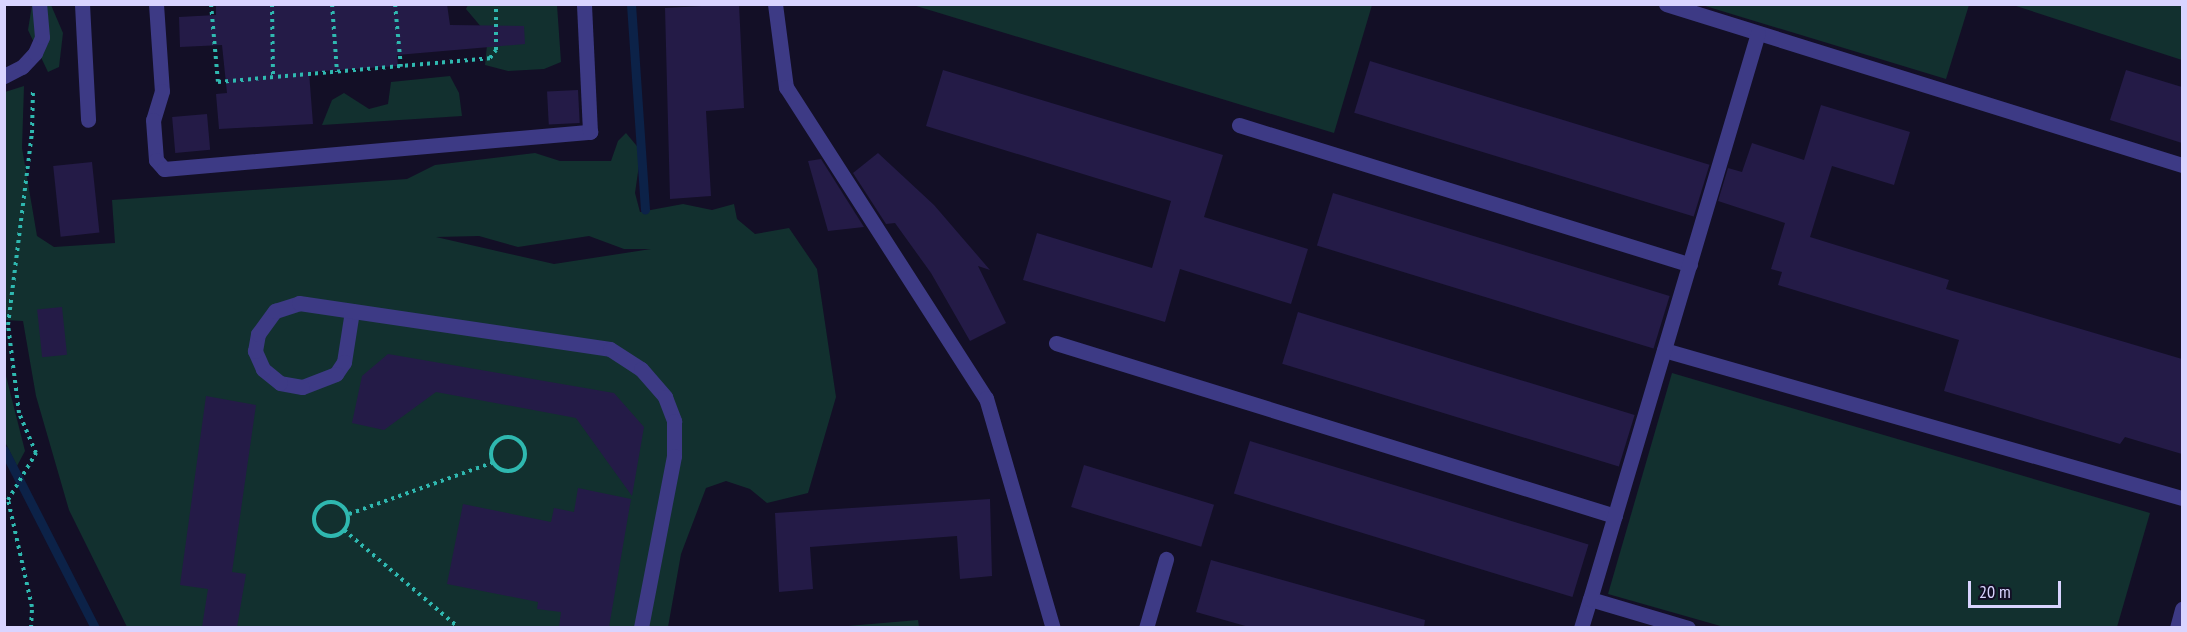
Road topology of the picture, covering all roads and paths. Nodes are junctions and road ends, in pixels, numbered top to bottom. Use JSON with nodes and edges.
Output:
{"nodes":[{"id":1,"x":39,"y":4,"type":"edge"},
{"id":2,"x":82,"y":4,"type":"edge"},
{"id":3,"x":156,"y":4,"type":"edge"},
{"id":4,"x":211,"y":4,"type":"edge"},
{"id":5,"x":273,"y":4,"type":"edge"},
{"id":6,"x":332,"y":4,"type":"edge"},
{"id":7,"x":395,"y":4,"type":"edge"},
{"id":8,"x":496,"y":4,"type":"edge"},
{"id":9,"x":584,"y":4,"type":"edge"},
{"id":10,"x":775,"y":4,"type":"edge"},
{"id":11,"x":1666,"y":4,"type":"edge"},
{"id":12,"x":1758,"y":33,"type":"junction"},
{"id":13,"x":27,"y":62,"type":"junction"},
{"id":14,"x":401,"y":67,"type":"junction"},
{"id":15,"x":337,"y":72,"type":"junction"},
{"id":16,"x":4,"y":76,"type":"edge"},
{"id":17,"x":273,"y":78,"type":"junction"},
{"id":18,"x":88,"y":120,"type":"dead end"},
{"id":19,"x":1239,"y":125,"type":"dead end"},
{"id":20,"x":2182,"y":165,"type":"edge"},
{"id":21,"x":1690,"y":265,"type":"junction"},
{"id":22,"x":352,"y":311,"type":"junction"},
{"id":23,"x":1056,"y":343,"type":"dead end"},
{"id":24,"x":1664,"y":350,"type":"junction"},
{"id":25,"x":494,"y":462,"type":"junction"},
{"id":26,"x":2182,"y":498,"type":"edge"},
{"id":27,"x":349,"y":514,"type":"dead end"},
{"id":28,"x":1615,"y":516,"type":"junction"},
{"id":29,"x":344,"y":530,"type":"junction"},
{"id":30,"x":1166,"y":559,"type":"dead end"},
{"id":31,"x":1590,"y":599,"type":"junction"},
{"id":32,"x":2182,"y":609,"type":"edge"},
{"id":33,"x":31,"y":627,"type":"edge"},
{"id":34,"x":459,"y":627,"type":"edge"},
{"id":35,"x":476,"y":627,"type":"edge"},
{"id":36,"x":484,"y":627,"type":"edge"},
{"id":37,"x":641,"y":627,"type":"edge"},
{"id":38,"x":1053,"y":627,"type":"edge"},
{"id":39,"x":1146,"y":627,"type":"edge"},
{"id":40,"x":1581,"y":627,"type":"edge"},
{"id":41,"x":1688,"y":627,"type":"edge"},
{"id":42,"x":2177,"y":627,"type":"edge"}],
"edges":[{"from":1,"to":13,"type":"street"},
{"from":2,"to":18,"type":"street"},
{"from":3,"to":9,"type":"street"},
{"from":4,"to":17,"type":"path"},
{"from":5,"to":17,"type":"path"},
{"from":6,"to":15,"type":"path"},
{"from":7,"to":14,"type":"path"},
{"from":8,"to":14,"type":"path"},
{"from":10,"to":38,"type":"street"},
{"from":11,"to":12,"type":"street"},
{"from":12,"to":20,"type":"street"},
{"from":12,"to":21,"type":"street"},
{"from":13,"to":16,"type":"street"},
{"from":13,"to":33,"type":"path"},
{"from":14,"to":15,"type":"path"},
{"from":15,"to":17,"type":"path"},
{"from":19,"to":21,"type":"street"},
{"from":21,"to":24,"type":"street"},
{"from":22,"to":22,"type":"street"},
{"from":22,"to":37,"type":"street"},
{"from":23,"to":28,"type":"street"},
{"from":24,"to":26,"type":"street"},
{"from":24,"to":28,"type":"street"},
{"from":25,"to":25,"type":"path"},
{"from":25,"to":27,"type":"path"},
{"from":28,"to":31,"type":"street"},
{"from":29,"to":29,"type":"path"},
{"from":29,"to":34,"type":"path"},
{"from":30,"to":39,"type":"street"},
{"from":31,"to":40,"type":"street"},
{"from":31,"to":41,"type":"street"},
{"from":32,"to":42,"type":"street"},
{"from":35,"to":36,"type":"path"}]}
